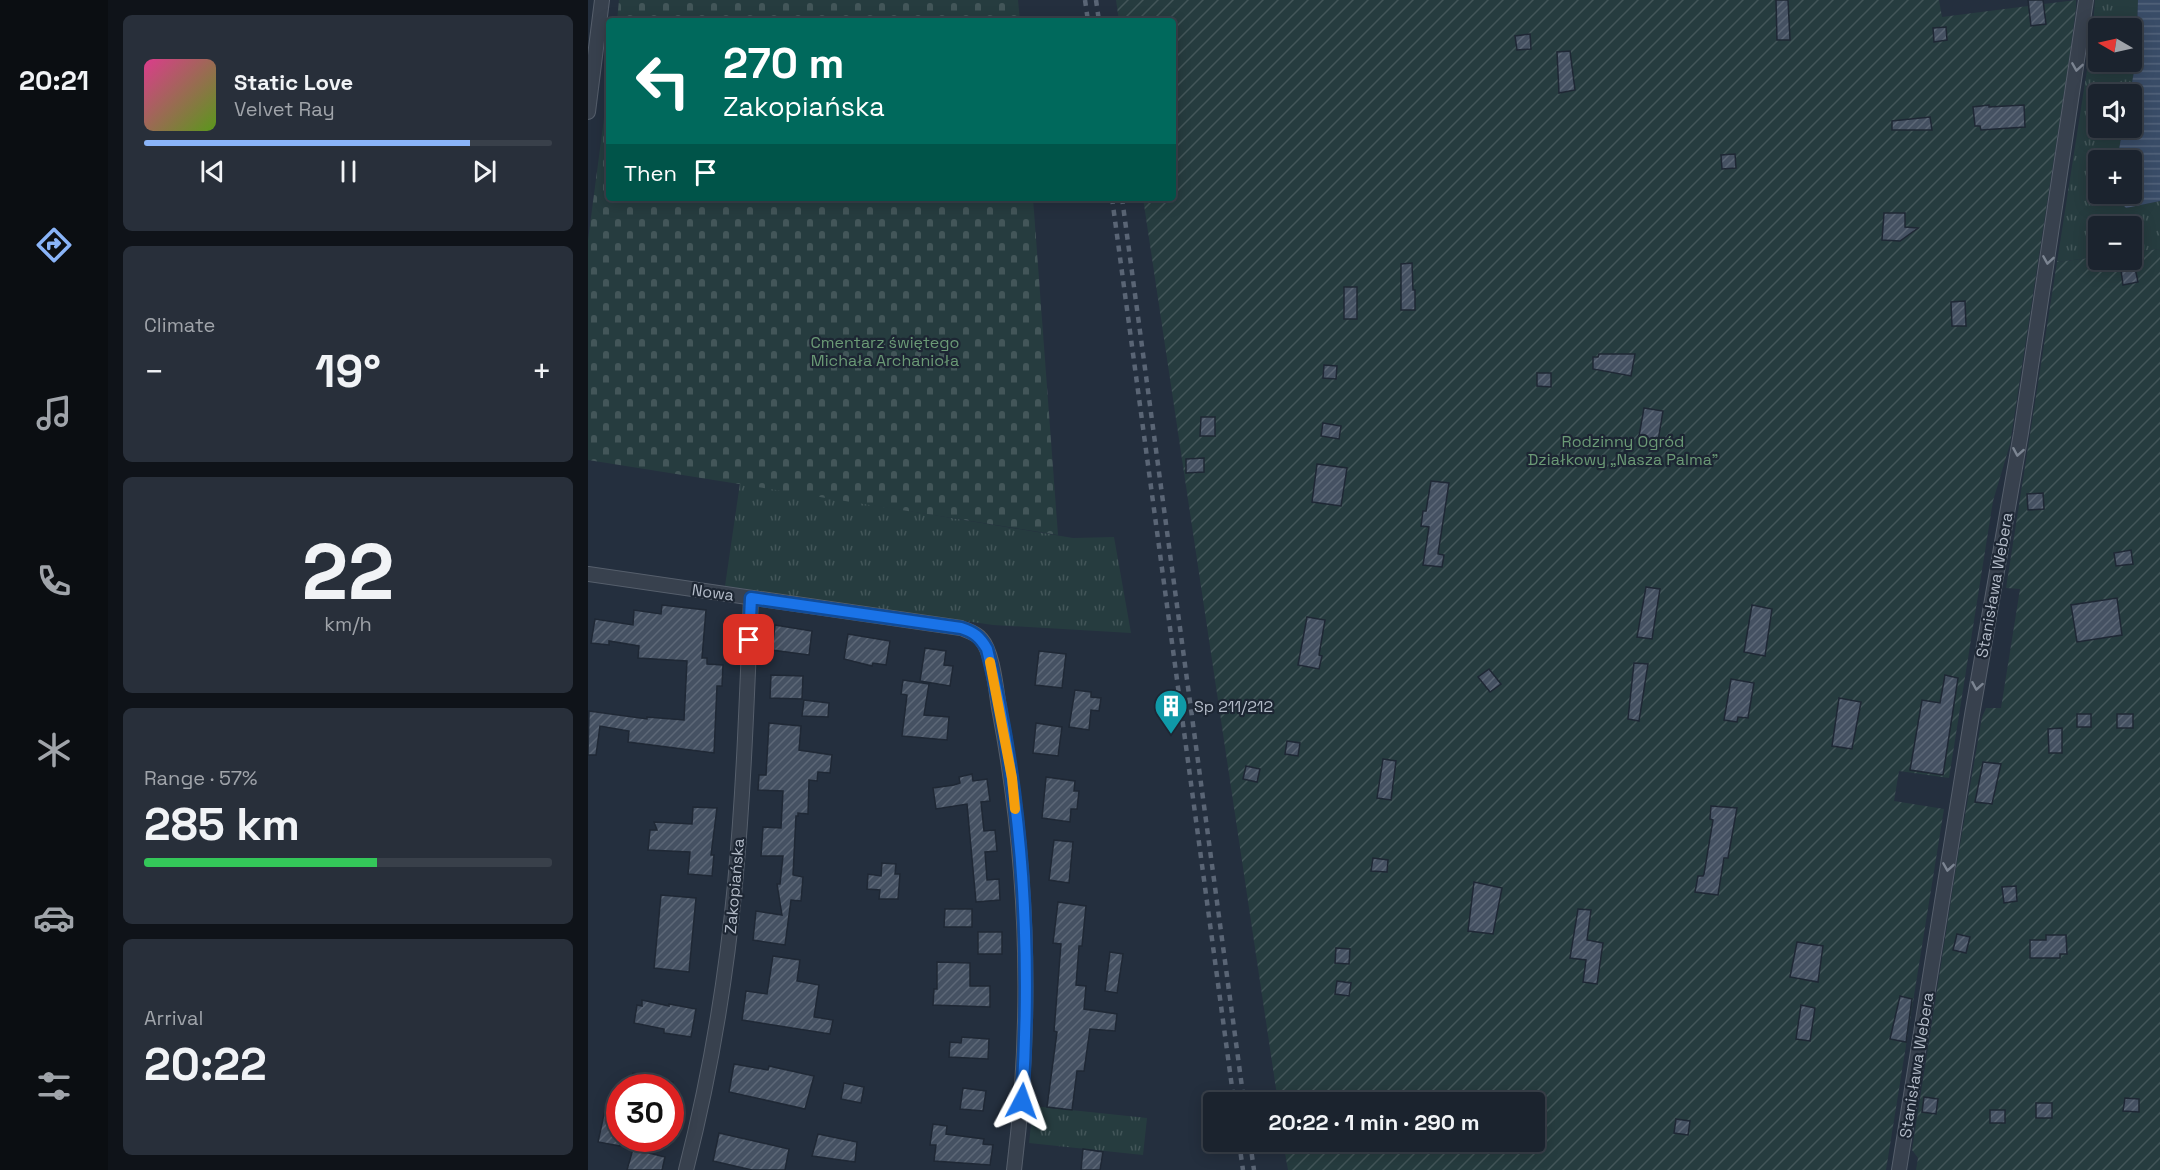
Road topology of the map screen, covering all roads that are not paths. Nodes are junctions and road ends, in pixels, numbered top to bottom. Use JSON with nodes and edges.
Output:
{"nodes":[{"id":1,"x":602,"y":0,"type":"edge"},
{"id":2,"x":2085,"y":4,"type":"edge"},
{"id":3,"x":588,"y":112,"type":"edge"},
{"id":4,"x":588,"y":574,"type":"edge"},
{"id":5,"x":751,"y":598,"type":"junction"},
{"id":6,"x":686,"y":1170,"type":"edge"},
{"id":7,"x":1014,"y":1170,"type":"edge"},
{"id":8,"x":1899,"y":1170,"type":"edge"}],
"edges":[{"from":1,"to":3,"type":"street"},
{"from":2,"to":8,"type":"street","name":"Stanisława Webera","one_way":true},
{"from":4,"to":5,"type":"street","name":"Nowa"},
{"from":5,"to":6,"type":"street","name":"Zakopiańska"},
{"from":5,"to":7,"type":"street","name":"Nowa"}]}
